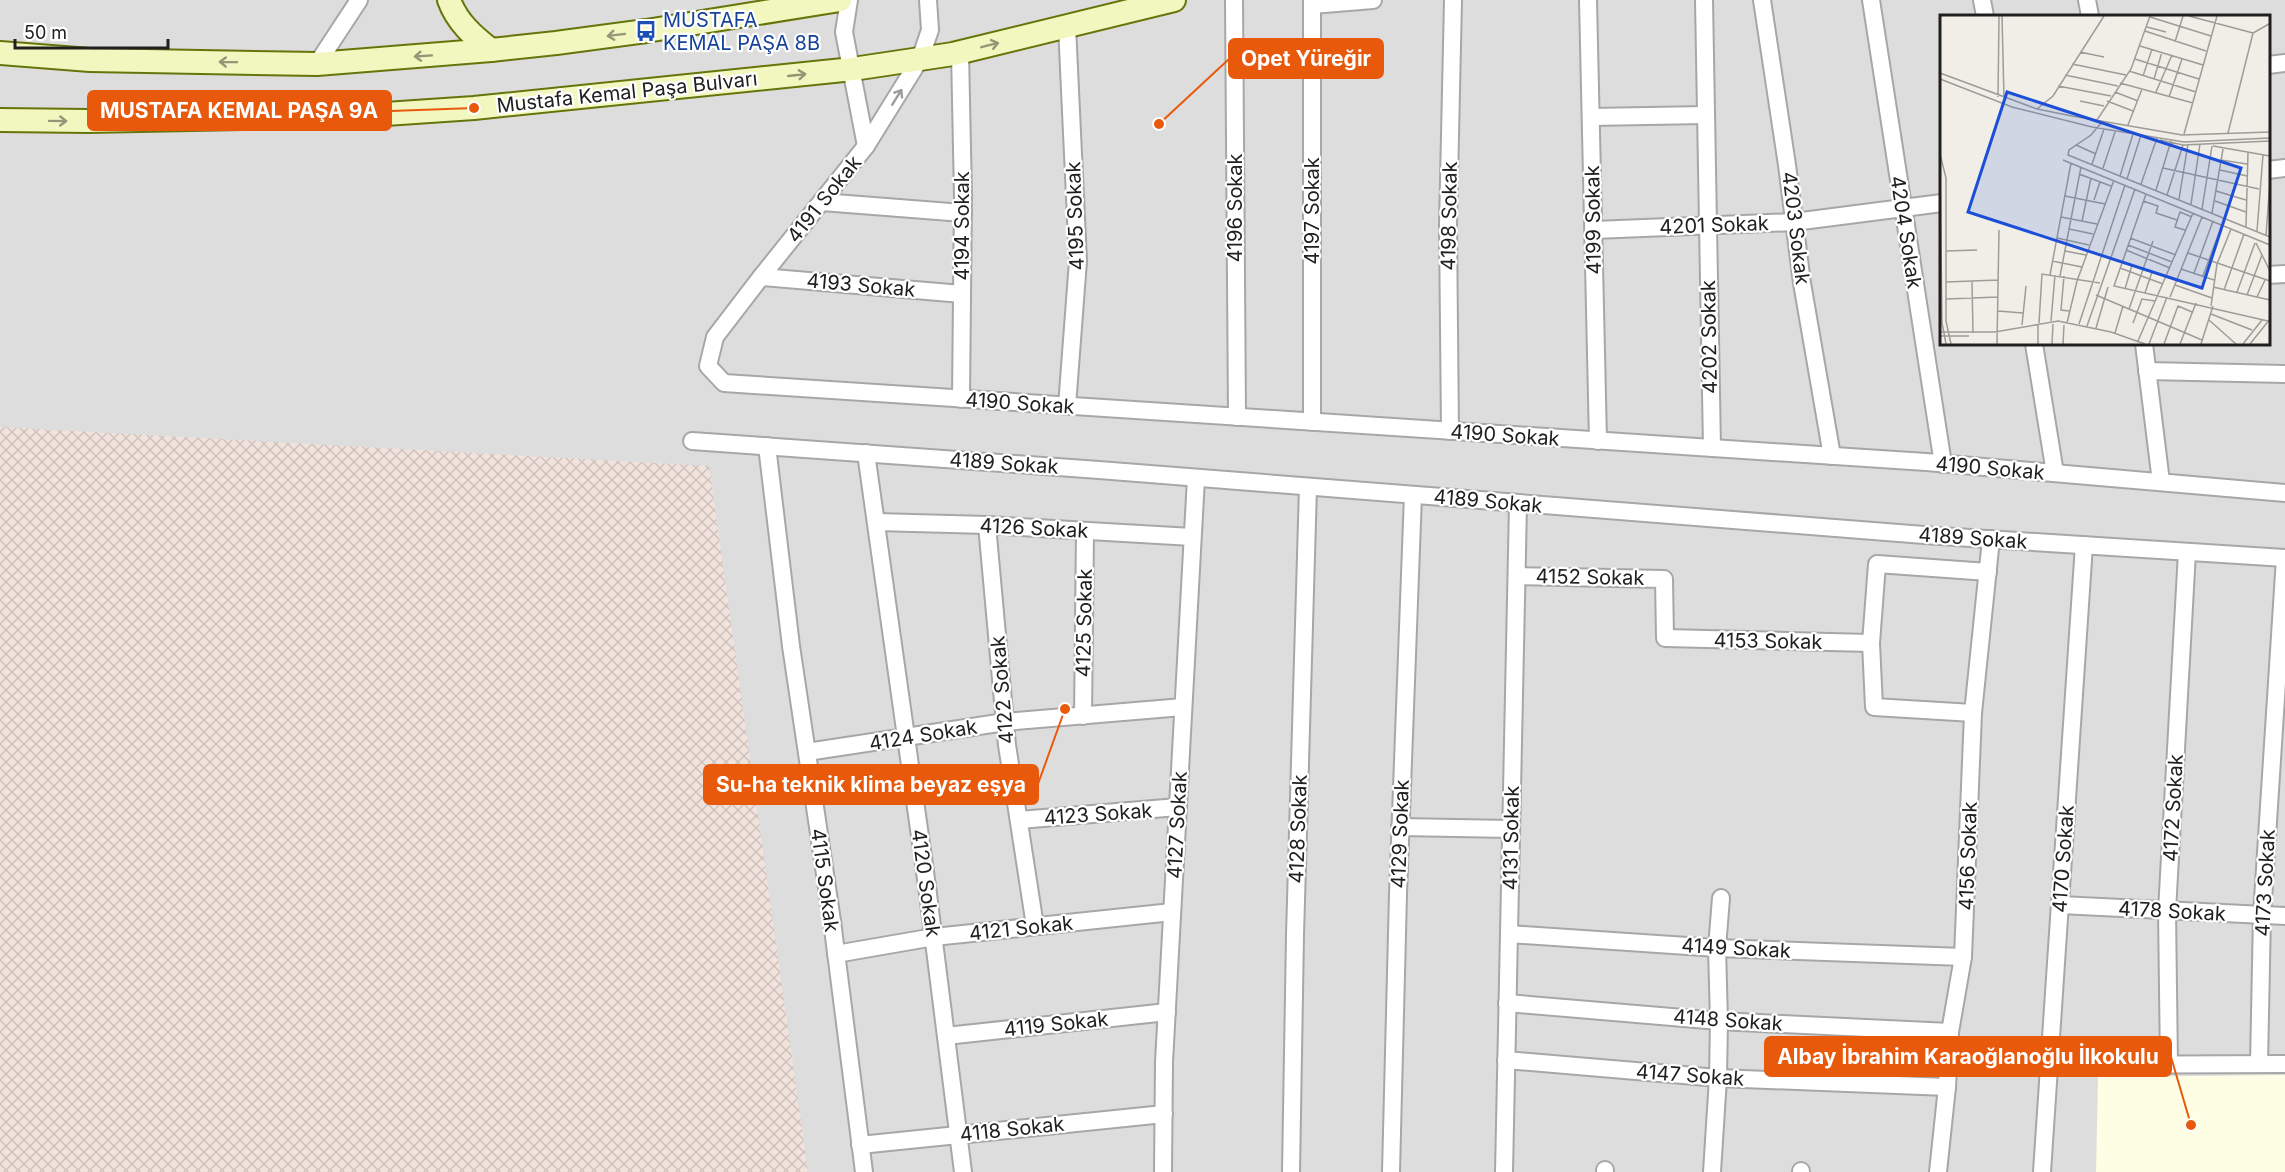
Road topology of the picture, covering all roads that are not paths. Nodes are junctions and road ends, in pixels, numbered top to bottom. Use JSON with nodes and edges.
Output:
{"nodes":[{"id":1,"x":359,"y":0,"type":"edge"},
{"id":2,"x":449,"y":0,"type":"edge"},
{"id":3,"x":840,"y":0,"type":"edge"},
{"id":4,"x":849,"y":0,"type":"edge"},
{"id":5,"x":928,"y":0,"type":"edge"},
{"id":6,"x":1174,"y":0,"type":"edge"},
{"id":7,"x":1234,"y":0,"type":"edge"},
{"id":8,"x":1373,"y":0,"type":"edge"},
{"id":9,"x":1453,"y":0,"type":"edge"},
{"id":10,"x":1588,"y":0,"type":"edge"},
{"id":11,"x":1704,"y":0,"type":"edge"},
{"id":12,"x":1762,"y":0,"type":"edge"},
{"id":13,"x":1871,"y":0,"type":"edge"},
{"id":14,"x":1982,"y":0,"type":"edge"},
{"id":15,"x":2088,"y":0,"type":"edge"},
{"id":16,"x":1312,"y":2,"type":"edge"},
{"id":17,"x":1985,"y":15,"type":"edge"},
{"id":18,"x":2090,"y":15,"type":"edge"},
{"id":19,"x":1067,"y":26,"type":"junction"},
{"id":20,"x":492,"y":50,"type":"junction"},
{"id":21,"x":0,"y":52,"type":"edge"},
{"id":22,"x":960,"y":52,"type":"junction"},
{"id":23,"x":920,"y":59,"type":"junction"},
{"id":24,"x":2285,"y":63,"type":"edge"},
{"id":25,"x":317,"y":64,"type":"junction"},
{"id":26,"x":2270,"y":65,"type":"edge"},
{"id":27,"x":853,"y":69,"type":"junction"},
{"id":28,"x":1705,"y":115,"type":"junction"},
{"id":29,"x":1591,"y":117,"type":"junction"},
{"id":30,"x":0,"y":120,"type":"edge"},
{"id":31,"x":866,"y":146,"type":"junction"},
{"id":32,"x":2285,"y":168,"type":"edge"},
{"id":33,"x":2270,"y":170,"type":"edge"},
{"id":34,"x":822,"y":202,"type":"junction"},
{"id":35,"x":1940,"y":203,"type":"edge"},
{"id":36,"x":1902,"y":207,"type":"junction"},
{"id":37,"x":963,"y":213,"type":"junction"},
{"id":38,"x":1794,"y":222,"type":"junction"},
{"id":39,"x":1707,"y":226,"type":"junction"},
{"id":40,"x":1594,"y":230,"type":"junction"},
{"id":41,"x":2285,"y":274,"type":"edge"},
{"id":42,"x":2270,"y":275,"type":"edge"},
{"id":43,"x":760,"y":277,"type":"junction"},
{"id":44,"x":962,"y":294,"type":"junction"},
{"id":45,"x":2034,"y":345,"type":"edge"},
{"id":46,"x":2144,"y":345,"type":"edge"},
{"id":47,"x":2147,"y":371,"type":"junction"},
{"id":48,"x":2285,"y":374,"type":"edge"},
{"id":49,"x":724,"y":383,"type":"joint"},
{"id":50,"x":961,"y":399,"type":"junction"},
{"id":51,"x":1067,"y":406,"type":"junction"},
{"id":52,"x":1237,"y":417,"type":"junction"},
{"id":53,"x":1311,"y":422,"type":"junction"},
{"id":54,"x":1450,"y":431,"type":"junction"},
{"id":55,"x":692,"y":441,"type":"dead end"},
{"id":56,"x":1598,"y":441,"type":"junction"},
{"id":57,"x":767,"y":446,"type":"junction"},
{"id":58,"x":1712,"y":448,"type":"junction"},
{"id":59,"x":866,"y":453,"type":"junction"},
{"id":60,"x":1832,"y":456,"type":"junction"},
{"id":61,"x":1943,"y":464,"type":"junction"},
{"id":62,"x":2055,"y":473,"type":"junction"},
{"id":63,"x":1196,"y":478,"type":"junction"},
{"id":64,"x":2161,"y":482,"type":"junction"},
{"id":65,"x":1308,"y":486,"type":"junction"},
{"id":66,"x":2285,"y":492,"type":"edge"},
{"id":67,"x":1413,"y":495,"type":"junction"},
{"id":68,"x":1518,"y":504,"type":"junction"},
{"id":69,"x":876,"y":522,"type":"junction"},
{"id":70,"x":987,"y":525,"type":"junction"},
{"id":71,"x":1085,"y":531,"type":"junction"},
{"id":72,"x":1192,"y":537,"type":"junction"},
{"id":73,"x":1991,"y":539,"type":"junction"},
{"id":74,"x":2084,"y":545,"type":"junction"},
{"id":75,"x":2187,"y":552,"type":"junction"},
{"id":76,"x":2285,"y":558,"type":"edge"},
{"id":77,"x":1988,"y":572,"type":"junction"},
{"id":78,"x":1516,"y":576,"type":"junction"},
{"id":79,"x":1665,"y":638,"type":"joint"},
{"id":80,"x":1871,"y":643,"type":"junction"},
{"id":81,"x":1184,"y":707,"type":"junction"},
{"id":82,"x":1974,"y":713,"type":"junction"},
{"id":83,"x":1083,"y":716,"type":"junction"},
{"id":84,"x":1005,"y":722,"type":"junction"},
{"id":85,"x":906,"y":737,"type":"junction"},
{"id":86,"x":807,"y":752,"type":"junction"},
{"id":87,"x":1178,"y":807,"type":"junction"},
{"id":88,"x":1019,"y":820,"type":"junction"},
{"id":89,"x":1400,"y":827,"type":"junction"},
{"id":90,"x":1511,"y":829,"type":"junction"},
{"id":91,"x":1721,"y":898,"type":"dead end"},
{"id":92,"x":2060,"y":905,"type":"junction"},
{"id":93,"x":2168,"y":911,"type":"junction"},
{"id":94,"x":1172,"y":912,"type":"junction"},
{"id":95,"x":2262,"y":915,"type":"junction"},
{"id":96,"x":2285,"y":916,"type":"edge"},
{"id":97,"x":1035,"y":926,"type":"junction"},
{"id":98,"x":1509,"y":934,"type":"junction"},
{"id":99,"x":934,"y":937,"type":"junction"},
{"id":100,"x":1718,"y":948,"type":"junction"},
{"id":101,"x":836,"y":954,"type":"junction"},
{"id":102,"x":1963,"y":957,"type":"junction"},
{"id":103,"x":1507,"y":1003,"type":"junction"},
{"id":104,"x":1167,"y":1012,"type":"junction"},
{"id":105,"x":1719,"y":1021,"type":"junction"},
{"id":106,"x":1950,"y":1032,"type":"junction"},
{"id":107,"x":946,"y":1036,"type":"junction"},
{"id":108,"x":1506,"y":1059,"type":"junction"},
{"id":109,"x":2259,"y":1064,"type":"junction"},
{"id":110,"x":2285,"y":1064,"type":"edge"},
{"id":111,"x":2049,"y":1065,"type":"junction"},
{"id":112,"x":2169,"y":1065,"type":"junction"},
{"id":113,"x":1718,"y":1078,"type":"junction"},
{"id":114,"x":1947,"y":1087,"type":"junction"},
{"id":115,"x":1164,"y":1114,"type":"junction"},
{"id":116,"x":958,"y":1135,"type":"junction"},
{"id":117,"x":860,"y":1146,"type":"junction"},
{"id":118,"x":864,"y":1172,"type":"edge"},
{"id":119,"x":963,"y":1172,"type":"edge"},
{"id":120,"x":1163,"y":1172,"type":"edge"},
{"id":121,"x":1291,"y":1172,"type":"edge"},
{"id":122,"x":1391,"y":1172,"type":"edge"},
{"id":123,"x":1504,"y":1172,"type":"edge"},
{"id":124,"x":1712,"y":1172,"type":"edge"},
{"id":125,"x":1938,"y":1172,"type":"edge"},
{"id":126,"x":2042,"y":1172,"type":"edge"}],
"edges":[{"from":1,"to":25,"type":"street"},
{"from":2,"to":20,"type":"main road"},
{"from":3,"to":20,"type":"main road","one_way":true},
{"from":4,"to":27,"type":"street"},
{"from":5,"to":23,"type":"street","name":"4191 Sokak"},
{"from":6,"to":19,"type":"main road","name":"Mustafa Kemal Paşa Bulvarı"},
{"from":7,"to":52,"type":"street","name":"4196 Sokak"},
{"from":8,"to":16,"type":"street"},
{"from":9,"to":54,"type":"street","name":"4198 Sokak"},
{"from":10,"to":29,"type":"street","name":"4199 Sokak"},
{"from":11,"to":28,"type":"street","name":"4202 Sokak"},
{"from":12,"to":38,"type":"street","name":"4203 Sokak"},
{"from":13,"to":36,"type":"street","name":"4204 Sokak"},
{"from":14,"to":17,"type":"street"},
{"from":15,"to":18,"type":"street"},
{"from":16,"to":53,"type":"street","name":"4197 Sokak"},
{"from":22,"to":19,"type":"main road","name":"Mustafa Kemal Paşa Bulvarı","one_way":true},
{"from":19,"to":51,"type":"street","name":"4195 Sokak"},
{"from":20,"to":25,"type":"main road","one_way":true},
{"from":25,"to":21,"type":"main road","one_way":true},
{"from":22,"to":23,"type":"main road","name":"Mustafa Kemal Paşa Bulvarı"},
{"from":22,"to":37,"type":"street","name":"4194 Sokak"},
{"from":23,"to":27,"type":"main road","name":"Mustafa Kemal Paşa Bulvarı"},
{"from":31,"to":23,"type":"street","name":"4191 Sokak","one_way":true},
{"from":24,"to":26,"type":"street"},
{"from":30,"to":27,"type":"main road","name":"Mustafa Kemal Paşa Bulvarı","one_way":true},
{"from":27,"to":31,"type":"street"},
{"from":28,"to":29,"type":"street"},
{"from":28,"to":39,"type":"street","name":"4202 Sokak"},
{"from":29,"to":40,"type":"street","name":"4199 Sokak"},
{"from":31,"to":34,"type":"street","name":"4191 Sokak"},
{"from":32,"to":33,"type":"street"},
{"from":34,"to":37,"type":"street"},
{"from":34,"to":43,"type":"street","name":"4191 Sokak"},
{"from":35,"to":36,"type":"street","name":"4201 Sokak"},
{"from":36,"to":38,"type":"street","name":"4201 Sokak"},
{"from":36,"to":61,"type":"street","name":"4204 Sokak"},
{"from":37,"to":44,"type":"street","name":"4194 Sokak"},
{"from":38,"to":39,"type":"street","name":"4201 Sokak"},
{"from":38,"to":60,"type":"street","name":"4203 Sokak"},
{"from":39,"to":40,"type":"street","name":"4201 Sokak"},
{"from":39,"to":58,"type":"street","name":"4202 Sokak"},
{"from":40,"to":56,"type":"street","name":"4199 Sokak"},
{"from":41,"to":42,"type":"street"},
{"from":43,"to":44,"type":"street","name":"4193 Sokak"},
{"from":43,"to":49,"type":"street","name":"4191 Sokak"},
{"from":44,"to":50,"type":"street","name":"4194 Sokak"},
{"from":45,"to":62,"type":"street"},
{"from":46,"to":47,"type":"street"},
{"from":47,"to":48,"type":"street"},
{"from":47,"to":64,"type":"street"},
{"from":49,"to":50,"type":"street","name":"4190 Sokak"},
{"from":50,"to":51,"type":"street","name":"4190 Sokak"},
{"from":51,"to":52,"type":"street","name":"4190 Sokak"},
{"from":52,"to":53,"type":"street","name":"4190 Sokak"},
{"from":53,"to":54,"type":"street","name":"4190 Sokak"},
{"from":54,"to":56,"type":"street","name":"4190 Sokak"},
{"from":55,"to":57,"type":"street","name":"4189 Sokak"},
{"from":56,"to":58,"type":"street","name":"4190 Sokak"},
{"from":57,"to":59,"type":"street","name":"4189 Sokak"},
{"from":57,"to":86,"type":"street","name":"4115 Sokak"},
{"from":58,"to":60,"type":"street","name":"4190 Sokak"},
{"from":59,"to":63,"type":"street","name":"4189 Sokak"},
{"from":59,"to":69,"type":"street","name":"4120 Sokak"},
{"from":60,"to":61,"type":"street","name":"4190 Sokak"},
{"from":61,"to":62,"type":"street","name":"4190 Sokak"},
{"from":62,"to":64,"type":"street","name":"4190 Sokak"},
{"from":63,"to":65,"type":"street","name":"4189 Sokak"},
{"from":63,"to":72,"type":"street","name":"4127 Sokak"},
{"from":64,"to":66,"type":"street","name":"4190 Sokak"},
{"from":65,"to":67,"type":"street","name":"4189 Sokak"},
{"from":65,"to":121,"type":"street","name":"4128 Sokak"},
{"from":67,"to":68,"type":"street","name":"4189 Sokak"},
{"from":67,"to":89,"type":"street","name":"4129 Sokak"},
{"from":68,"to":73,"type":"street","name":"4189 Sokak"},
{"from":68,"to":78,"type":"street","name":"4131 Sokak"},
{"from":69,"to":70,"type":"street","name":"4126 Sokak"},
{"from":69,"to":85,"type":"street","name":"4120 Sokak"},
{"from":70,"to":71,"type":"street","name":"4126 Sokak"},
{"from":70,"to":84,"type":"street","name":"4122 Sokak"},
{"from":71,"to":72,"type":"street","name":"4126 Sokak"},
{"from":71,"to":83,"type":"street","name":"4125 Sokak"},
{"from":72,"to":81,"type":"street","name":"4127 Sokak"},
{"from":73,"to":74,"type":"street","name":"4189 Sokak"},
{"from":73,"to":77,"type":"street","name":"4156 Sokak"},
{"from":74,"to":75,"type":"street","name":"4189 Sokak"},
{"from":74,"to":92,"type":"street","name":"4170 Sokak"},
{"from":75,"to":76,"type":"street","name":"4189 Sokak"},
{"from":75,"to":93,"type":"street","name":"4172 Sokak"},
{"from":76,"to":95,"type":"street","name":"4173 Sokak"},
{"from":77,"to":80,"type":"street"},
{"from":77,"to":82,"type":"street","name":"4156 Sokak"},
{"from":78,"to":79,"type":"street","name":"4152 Sokak"},
{"from":78,"to":90,"type":"street","name":"4131 Sokak"},
{"from":79,"to":80,"type":"street","name":"4153 Sokak"},
{"from":80,"to":82,"type":"street"},
{"from":81,"to":83,"type":"street","name":"4124 Sokak"},
{"from":81,"to":87,"type":"street","name":"4127 Sokak"},
{"from":82,"to":102,"type":"street","name":"4156 Sokak"},
{"from":83,"to":84,"type":"street","name":"4124 Sokak"},
{"from":84,"to":85,"type":"street","name":"4124 Sokak"},
{"from":84,"to":88,"type":"street","name":"4122 Sokak"},
{"from":85,"to":86,"type":"street","name":"4124 Sokak"},
{"from":85,"to":99,"type":"street","name":"4120 Sokak"},
{"from":86,"to":101,"type":"street","name":"4115 Sokak"},
{"from":87,"to":88,"type":"street","name":"4123 Sokak"},
{"from":87,"to":94,"type":"street","name":"4127 Sokak"},
{"from":88,"to":97,"type":"street","name":"4122 Sokak"},
{"from":89,"to":90,"type":"street"},
{"from":89,"to":122,"type":"street","name":"4129 Sokak"},
{"from":90,"to":98,"type":"street","name":"4131 Sokak"},
{"from":91,"to":100,"type":"street"},
{"from":92,"to":93,"type":"street","name":"4178 Sokak"},
{"from":92,"to":111,"type":"street","name":"4170 Sokak"},
{"from":93,"to":95,"type":"street","name":"4178 Sokak"},
{"from":93,"to":112,"type":"street","name":"4172 Sokak"},
{"from":94,"to":97,"type":"street","name":"4121 Sokak"},
{"from":94,"to":104,"type":"street","name":"4127 Sokak"},
{"from":95,"to":96,"type":"street","name":"4178 Sokak"},
{"from":95,"to":109,"type":"street","name":"4173 Sokak"},
{"from":97,"to":99,"type":"street","name":"4121 Sokak"},
{"from":98,"to":100,"type":"street","name":"4149 Sokak"},
{"from":98,"to":103,"type":"street","name":"4131 Sokak"},
{"from":99,"to":101,"type":"street","name":"4121 Sokak"},
{"from":99,"to":107,"type":"street","name":"4120 Sokak"},
{"from":100,"to":102,"type":"street","name":"4149 Sokak"},
{"from":100,"to":105,"type":"street"},
{"from":101,"to":117,"type":"street","name":"4115 Sokak"},
{"from":102,"to":106,"type":"street","name":"4156 Sokak"},
{"from":103,"to":105,"type":"street","name":"4148 Sokak"},
{"from":103,"to":108,"type":"street","name":"4131 Sokak"},
{"from":104,"to":107,"type":"street","name":"4119 Sokak"},
{"from":104,"to":115,"type":"street","name":"4127 Sokak"},
{"from":105,"to":106,"type":"street","name":"4148 Sokak"},
{"from":105,"to":113,"type":"street"},
{"from":106,"to":114,"type":"street","name":"4156 Sokak"},
{"from":107,"to":116,"type":"street","name":"4120 Sokak"},
{"from":108,"to":113,"type":"street","name":"4147 Sokak"},
{"from":108,"to":123,"type":"street","name":"4131 Sokak"},
{"from":109,"to":110,"type":"street"},
{"from":109,"to":112,"type":"street"},
{"from":111,"to":112,"type":"street"},
{"from":111,"to":126,"type":"street","name":"4170 Sokak"},
{"from":113,"to":114,"type":"street","name":"4147 Sokak"},
{"from":113,"to":124,"type":"street"},
{"from":114,"to":125,"type":"street","name":"4156 Sokak"},
{"from":115,"to":116,"type":"street","name":"4118 Sokak"},
{"from":115,"to":120,"type":"street","name":"4127 Sokak"},
{"from":116,"to":117,"type":"street","name":"4118 Sokak"},
{"from":116,"to":119,"type":"street","name":"4120 Sokak"},
{"from":117,"to":118,"type":"street","name":"4115 Sokak"}]}
